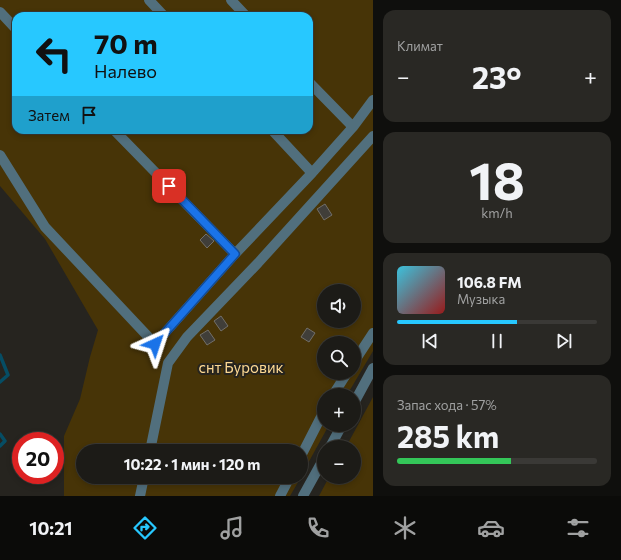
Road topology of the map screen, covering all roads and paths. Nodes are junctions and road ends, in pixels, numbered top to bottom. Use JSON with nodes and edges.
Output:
{"nodes":[{"id":1,"x":149,"y":0,"type":"edge"},
{"id":2,"x":231,"y":0,"type":"edge"},
{"id":3,"x":0,"y":12,"type":"edge"},
{"id":4,"x":160,"y":12,"type":"edge"},
{"id":5,"x":242,"y":12,"type":"edge"},
{"id":6,"x":12,"y":25,"type":"edge"},
{"id":7,"x":313,"y":86,"type":"edge"},
{"id":8,"x":373,"y":100,"type":"edge"},
{"id":9,"x":353,"y":127,"type":"junction"},
{"id":10,"x":118,"y":134,"type":"edge"},
{"id":11,"x":276,"y":134,"type":"edge"},
{"id":12,"x":373,"y":136,"type":"edge"},
{"id":13,"x":0,"y":156,"type":"edge"},
{"id":14,"x":312,"y":173,"type":"junction"},
{"id":15,"x":235,"y":254,"type":"junction"},
{"id":16,"x":373,"y":333,"type":"edge"},
{"id":17,"x":361,"y":351,"type":"edge"},
{"id":18,"x":373,"y":368,"type":"edge"},
{"id":19,"x":361,"y":390,"type":"edge"},
{"id":20,"x":317,"y":425,"type":"edge"},
{"id":21,"x":151,"y":444,"type":"edge"},
{"id":22,"x":307,"y":444,"type":"edge"},
{"id":23,"x":317,"y":471,"type":"edge"},
{"id":24,"x":143,"y":484,"type":"edge"},
{"id":25,"x":286,"y":484,"type":"edge"},
{"id":26,"x":140,"y":496,"type":"edge"},
{"id":27,"x":280,"y":496,"type":"edge"},
{"id":28,"x":303,"y":496,"type":"edge"}],
"edges":[{"from":1,"to":4,"type":"street"},
{"from":2,"to":5,"type":"street"},
{"from":3,"to":6,"type":"street"},
{"from":7,"to":9,"type":"street"},
{"from":8,"to":9,"type":"street"},
{"from":9,"to":14,"type":"street"},
{"from":10,"to":15,"type":"street"},
{"from":11,"to":14,"type":"street"},
{"from":12,"to":21,"type":"street"},
{"from":13,"to":15,"type":"street"},
{"from":14,"to":15,"type":"street"},
{"from":16,"to":17,"type":"street"},
{"from":18,"to":19,"type":"street"},
{"from":20,"to":22,"type":"street"},
{"from":23,"to":28,"type":"street"},
{"from":24,"to":26,"type":"street"},
{"from":25,"to":27,"type":"street"}]}
